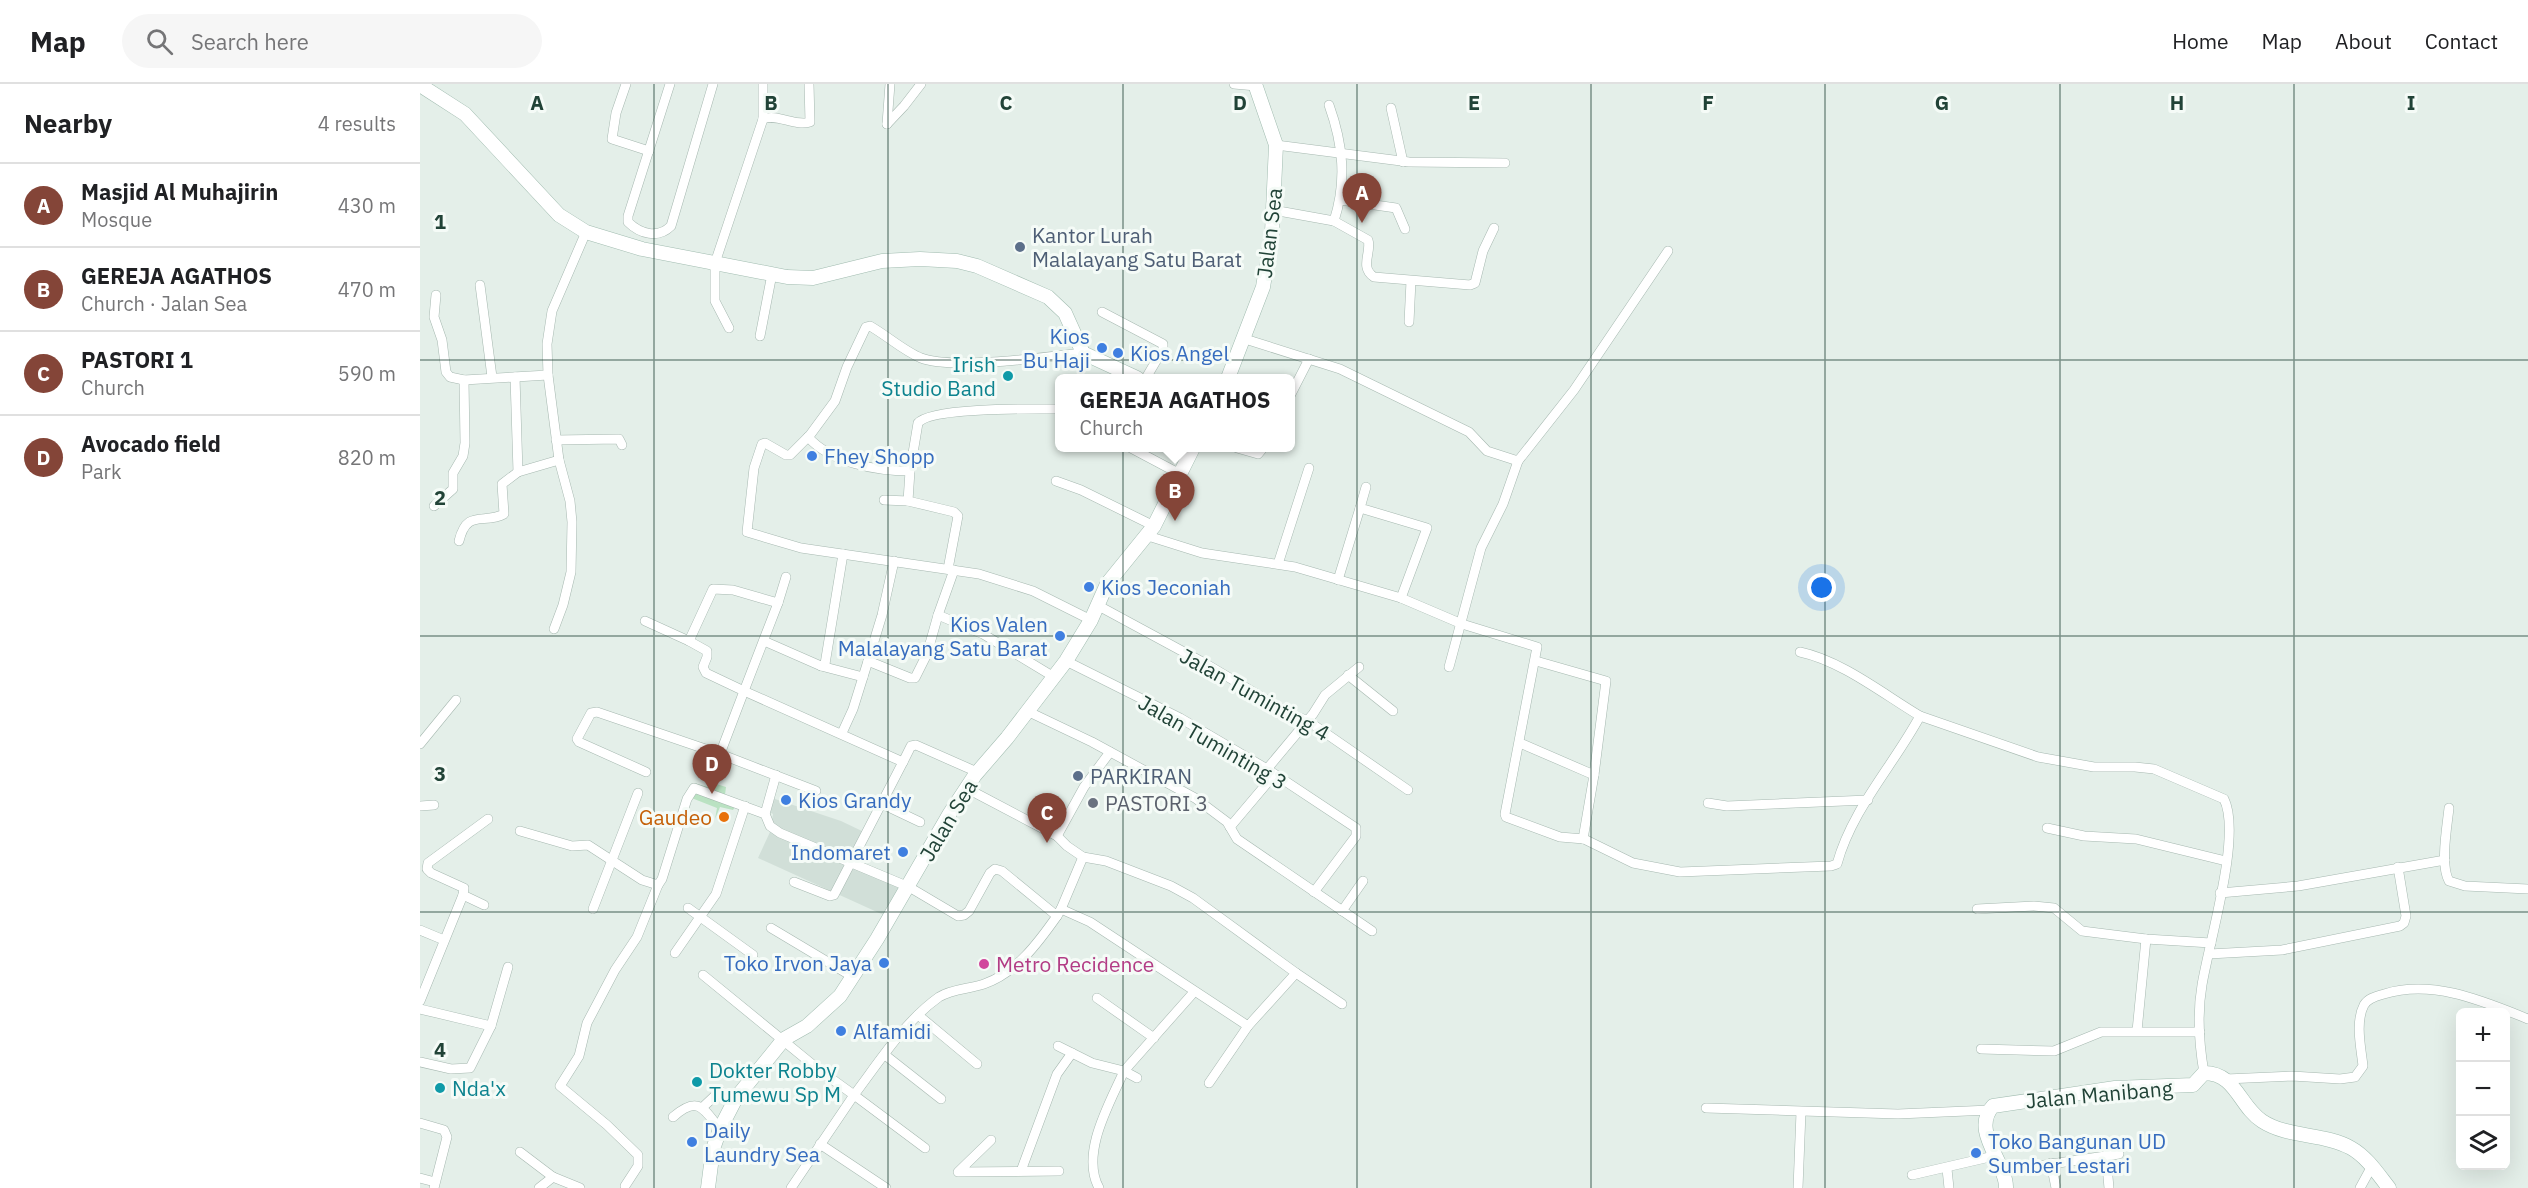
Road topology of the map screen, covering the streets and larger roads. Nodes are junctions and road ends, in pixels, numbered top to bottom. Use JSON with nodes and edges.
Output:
{"nodes":[{"id":1,"x":626,"y":84,"type":"edge"},
{"id":2,"x":670,"y":84,"type":"edge"},
{"id":3,"x":713,"y":84,"type":"edge"},
{"id":4,"x":763,"y":84,"type":"edge"},
{"id":5,"x":809,"y":84,"type":"edge"},
{"id":6,"x":890,"y":84,"type":"edge"},
{"id":7,"x":921,"y":84,"type":"edge"},
{"id":8,"x":1234,"y":84,"type":"edge"},
{"id":9,"x":420,"y":85,"type":"edge"},
{"id":10,"x":1255,"y":85,"type":"edge"},
{"id":11,"x":1329,"y":105,"type":"dead end"},
{"id":12,"x":1391,"y":108,"type":"dead end"},
{"id":13,"x":763,"y":119,"type":"junction"},
{"id":14,"x":1276,"y":145,"type":"junction"},
{"id":15,"x":649,"y":151,"type":"junction"},
{"id":16,"x":1342,"y":153,"type":"junction"},
{"id":17,"x":1403,"y":162,"type":"junction"},
{"id":18,"x":1506,"y":163,"type":"dead end"},
{"id":19,"x":1340,"y":200,"type":"junction"},
{"id":20,"x":1274,"y":210,"type":"junction"},
{"id":21,"x":1334,"y":221,"type":"junction"},
{"id":22,"x":1494,"y":228,"type":"dead end"},
{"id":23,"x":1405,"y":229,"type":"dead end"},
{"id":24,"x":586,"y":232,"type":"junction"},
{"id":25,"x":646,"y":232,"type":"junction"},
{"id":26,"x":638,"y":248,"type":"junction"},
{"id":27,"x":1668,"y":251,"type":"dead end"},
{"id":28,"x":715,"y":263,"type":"junction"},
{"id":29,"x":772,"y":274,"type":"junction"},
{"id":30,"x":1411,"y":281,"type":"junction"},
{"id":31,"x":480,"y":285,"type":"dead end"},
{"id":32,"x":436,"y":295,"type":"dead end"},
{"id":33,"x":1102,"y":312,"type":"dead end"},
{"id":34,"x":1409,"y":322,"type":"dead end"},
{"id":35,"x":729,"y":328,"type":"dead end"},
{"id":36,"x":760,"y":336,"type":"dead end"},
{"id":37,"x":1245,"y":339,"type":"junction"},
{"id":38,"x":1083,"y":353,"type":"junction"},
{"id":39,"x":1309,"y":359,"type":"junction"},
{"id":40,"x":1128,"y":374,"type":"edge"},
{"id":41,"x":1148,"y":374,"type":"edge"},
{"id":42,"x":1230,"y":374,"type":"edge"},
{"id":43,"x":548,"y":375,"type":"junction"},
{"id":44,"x":492,"y":377,"type":"junction"},
{"id":45,"x":515,"y":377,"type":"junction"},
{"id":46,"x":464,"y":380,"type":"junction"},
{"id":47,"x":1295,"y":386,"type":"edge"},
{"id":48,"x":1055,"y":409,"type":"edge"},
{"id":49,"x":808,"y":437,"type":"junction"},
{"id":50,"x":556,"y":440,"type":"junction"},
{"id":51,"x":622,"y":445,"type":"dead end"},
{"id":52,"x":1140,"y":452,"type":"edge"},
{"id":53,"x":1191,"y":452,"type":"edge"},
{"id":54,"x":559,"y":460,"type":"junction"},
{"id":55,"x":1518,"y":461,"type":"junction"},
{"id":56,"x":1309,"y":468,"type":"dead end"},
{"id":57,"x":910,"y":471,"type":"junction"},
{"id":58,"x":518,"y":472,"type":"junction"},
{"id":59,"x":1180,"y":474,"type":"junction"},
{"id":60,"x":1056,"y":482,"type":"dead end"},
{"id":61,"x":1366,"y":487,"type":"dead end"},
{"id":62,"x":884,"y":500,"type":"dead end"},
{"id":63,"x":908,"y":501,"type":"junction"},
{"id":64,"x":434,"y":506,"type":"dead end"},
{"id":65,"x":1360,"y":508,"type":"junction"},
{"id":66,"x":1151,"y":531,"type":"junction"},
{"id":67,"x":459,"y":541,"type":"dead end"},
{"id":68,"x":843,"y":554,"type":"junction"},
{"id":69,"x":894,"y":561,"type":"junction"},
{"id":70,"x":1278,"y":564,"type":"junction"},
{"id":71,"x":951,"y":569,"type":"junction"},
{"id":72,"x":786,"y":577,"type":"dead end"},
{"id":73,"x":1338,"y":580,"type":"junction"},
{"id":74,"x":1401,"y":598,"type":"junction"},
{"id":75,"x":778,"y":603,"type":"junction"},
{"id":76,"x":1097,"y":605,"type":"junction"},
{"id":77,"x":939,"y":615,"type":"junction"},
{"id":78,"x":1091,"y":620,"type":"junction"},
{"id":79,"x":645,"y":621,"type":"dead end"},
{"id":80,"x":1462,"y":624,"type":"junction"},
{"id":81,"x":554,"y":628,"type":"dead end"},
{"id":82,"x":689,"y":641,"type":"junction"},
{"id":83,"x":764,"y":641,"type":"junction"},
{"id":84,"x":1800,"y":652,"type":"dead end"},
{"id":85,"x":868,"y":661,"type":"junction"},
{"id":86,"x":1066,"y":661,"type":"junction"},
{"id":87,"x":1536,"y":661,"type":"junction"},
{"id":88,"x":821,"y":666,"type":"junction"},
{"id":89,"x":1359,"y":667,"type":"dead end"},
{"id":90,"x":1449,"y":667,"type":"dead end"},
{"id":91,"x":1348,"y":675,"type":"junction"},
{"id":92,"x":863,"y":677,"type":"junction"},
{"id":93,"x":1054,"y":677,"type":"junction"},
{"id":94,"x":744,"y":691,"type":"junction"},
{"id":95,"x":456,"y":700,"type":"dead end"},
{"id":96,"x":1027,"y":711,"type":"junction"},
{"id":97,"x":1393,"y":711,"type":"dead end"},
{"id":98,"x":1920,"y":716,"type":"junction"},
{"id":99,"x":1308,"y":721,"type":"junction"},
{"id":100,"x":842,"y":733,"type":"junction"},
{"id":101,"x":1520,"y":743,"type":"junction"},
{"id":102,"x":420,"y":744,"type":"edge"},
{"id":103,"x":1110,"y":752,"type":"junction"},
{"id":104,"x":720,"y":754,"type":"junction"},
{"id":105,"x":903,"y":762,"type":"junction"},
{"id":106,"x":646,"y":772,"type":"dead end"},
{"id":107,"x":977,"y":772,"type":"junction"},
{"id":108,"x":1271,"y":772,"type":"junction"},
{"id":109,"x":776,"y":775,"type":"junction"},
{"id":110,"x":1594,"y":775,"type":"junction"},
{"id":111,"x":966,"y":788,"type":"junction"},
{"id":112,"x":1408,"y":790,"type":"dead end"},
{"id":113,"x":816,"y":791,"type":"dead end"},
{"id":114,"x":638,"y":793,"type":"dead end"},
{"id":115,"x":1868,"y":800,"type":"junction"},
{"id":116,"x":880,"y":803,"type":"junction"},
{"id":117,"x":1708,"y":803,"type":"dead end"},
{"id":118,"x":434,"y":805,"type":"dead end"},
{"id":119,"x":420,"y":806,"type":"edge"},
{"id":120,"x":745,"y":806,"type":"junction"},
{"id":121,"x":2449,"y":808,"type":"dead end"},
{"id":122,"x":765,"y":814,"type":"junction"},
{"id":123,"x":488,"y":819,"type":"dead end"},
{"id":124,"x":920,"y":822,"type":"dead end"},
{"id":125,"x":1230,"y":827,"type":"junction"},
{"id":126,"x":2047,"y":828,"type":"dead end"},
{"id":127,"x":520,"y":831,"type":"dead end"},
{"id":128,"x":1058,"y":836,"type":"junction"},
{"id":129,"x":1583,"y":838,"type":"junction"},
{"id":130,"x":1083,"y":856,"type":"junction"},
{"id":131,"x":610,"y":860,"type":"junction"},
{"id":132,"x":2445,"y":860,"type":"junction"},
{"id":133,"x":2226,"y":861,"type":"junction"},
{"id":134,"x":850,"y":864,"type":"junction"},
{"id":135,"x":2398,"y":867,"type":"junction"},
{"id":136,"x":1363,"y":881,"type":"dead end"},
{"id":137,"x":794,"y":882,"type":"dead end"},
{"id":138,"x":658,"y":885,"type":"junction"},
{"id":139,"x":909,"y":887,"type":"junction"},
{"id":140,"x":2528,"y":889,"type":"edge"},
{"id":141,"x":1314,"y":892,"type":"junction"},
{"id":142,"x":2220,"y":893,"type":"junction"},
{"id":143,"x":463,"y":895,"type":"junction"},
{"id":144,"x":484,"y":905,"type":"dead end"},
{"id":145,"x":688,"y":908,"type":"dead end"},
{"id":146,"x":593,"y":909,"type":"dead end"},
{"id":147,"x":1977,"y":909,"type":"dead end"},
{"id":148,"x":1342,"y":911,"type":"junction"},
{"id":149,"x":1059,"y":912,"type":"junction"},
{"id":150,"x":700,"y":917,"type":"junction"},
{"id":151,"x":771,"y":928,"type":"dead end"},
{"id":152,"x":420,"y":930,"type":"edge"},
{"id":153,"x":1372,"y":931,"type":"dead end"},
{"id":154,"x":2146,"y":939,"type":"junction"},
{"id":155,"x":444,"y":940,"type":"junction"},
{"id":156,"x":2211,"y":943,"type":"junction"},
{"id":157,"x":675,"y":953,"type":"dead end"},
{"id":158,"x":2209,"y":954,"type":"junction"},
{"id":159,"x":753,"y":955,"type":"dead end"},
{"id":160,"x":508,"y":967,"type":"dead end"},
{"id":161,"x":1296,"y":974,"type":"junction"},
{"id":162,"x":703,"y":975,"type":"dead end"},
{"id":163,"x":853,"y":977,"type":"junction"},
{"id":164,"x":1194,"y":992,"type":"junction"},
{"id":165,"x":1097,"y":998,"type":"dead end"},
{"id":166,"x":420,"y":1001,"type":"edge"},
{"id":167,"x":1342,"y":1004,"type":"dead end"},
{"id":168,"x":420,"y":1009,"type":"edge"},
{"id":169,"x":918,"y":1015,"type":"junction"},
{"id":170,"x":2528,"y":1019,"type":"edge"},
{"id":171,"x":491,"y":1026,"type":"junction"},
{"id":172,"x":1248,"y":1026,"type":"junction"},
{"id":173,"x":2137,"y":1030,"type":"junction"},
{"id":174,"x":2200,"y":1032,"type":"junction"},
{"id":175,"x":1154,"y":1038,"type":"junction"},
{"id":176,"x":784,"y":1039,"type":"junction"},
{"id":177,"x":1058,"y":1046,"type":"dead end"},
{"id":178,"x":1981,"y":1049,"type":"dead end"},
{"id":179,"x":1072,"y":1053,"type":"junction"},
{"id":180,"x":885,"y":1055,"type":"junction"},
{"id":181,"x":420,"y":1062,"type":"edge"},
{"id":182,"x":977,"y":1064,"type":"dead end"},
{"id":183,"x":1124,"y":1071,"type":"junction"},
{"id":184,"x":2204,"y":1073,"type":"junction"},
{"id":185,"x":1137,"y":1078,"type":"dead end"},
{"id":186,"x":2226,"y":1079,"type":"junction"},
{"id":187,"x":1209,"y":1083,"type":"dead end"},
{"id":188,"x":720,"y":1091,"type":"dead end"},
{"id":189,"x":854,"y":1095,"type":"junction"},
{"id":190,"x":941,"y":1099,"type":"dead end"},
{"id":191,"x":703,"y":1107,"type":"junction"},
{"id":192,"x":1706,"y":1108,"type":"dead end"},
{"id":193,"x":1990,"y":1110,"type":"junction"},
{"id":194,"x":1801,"y":1112,"type":"junction"},
{"id":195,"x":673,"y":1117,"type":"dead end"},
{"id":196,"x":420,"y":1123,"type":"edge"},
{"id":197,"x":720,"y":1129,"type":"junction"},
{"id":198,"x":991,"y":1140,"type":"dead end"},
{"id":199,"x":820,"y":1144,"type":"junction"},
{"id":200,"x":925,"y":1148,"type":"dead end"},
{"id":201,"x":520,"y":1152,"type":"dead end"},
{"id":202,"x":2119,"y":1154,"type":"dead end"},
{"id":203,"x":2106,"y":1155,"type":"junction"},
{"id":204,"x":1994,"y":1156,"type":"junction"},
{"id":205,"x":2050,"y":1163,"type":"junction"},
{"id":206,"x":2372,"y":1166,"type":"junction"},
{"id":207,"x":1947,"y":1169,"type":"junction"},
{"id":208,"x":2004,"y":1171,"type":"junction"},
{"id":209,"x":1022,"y":1172,"type":"junction"},
{"id":210,"x":1059,"y":1172,"type":"dead end"},
{"id":211,"x":1912,"y":1175,"type":"dead end"},
{"id":212,"x":554,"y":1177,"type":"junction"},
{"id":213,"x":420,"y":1178,"type":"edge"},
{"id":214,"x":872,"y":1179,"type":"junction"},
{"id":215,"x":434,"y":1185,"type":"edge"},
{"id":216,"x":626,"y":1187,"type":"edge"},
{"id":217,"x":538,"y":1188,"type":"edge"},
{"id":218,"x":580,"y":1188,"type":"edge"},
{"id":219,"x":708,"y":1188,"type":"edge"},
{"id":220,"x":791,"y":1188,"type":"edge"},
{"id":221,"x":866,"y":1188,"type":"edge"},
{"id":222,"x":886,"y":1188,"type":"edge"},
{"id":223,"x":1099,"y":1188,"type":"edge"},
{"id":224,"x":1798,"y":1188,"type":"edge"},
{"id":225,"x":1949,"y":1188,"type":"edge"},
{"id":226,"x":2006,"y":1188,"type":"edge"},
{"id":227,"x":2056,"y":1188,"type":"edge"},
{"id":228,"x":2109,"y":1188,"type":"edge"},
{"id":229,"x":2360,"y":1188,"type":"edge"},
{"id":230,"x":2389,"y":1188,"type":"edge"}],
"edges":[{"from":1,"to":15,"type":"street"},
{"from":2,"to":15,"type":"street"},
{"from":3,"to":25,"type":"street"},
{"from":4,"to":13,"type":"street"},
{"from":5,"to":13,"type":"street"},
{"from":6,"to":7,"type":"street"},
{"from":8,"to":10,"type":"street"},
{"from":9,"to":24,"type":"street"},
{"from":10,"to":14,"type":"street","name":"Jalan Sea"},
{"from":11,"to":16,"type":"street"},
{"from":12,"to":17,"type":"street"},
{"from":13,"to":28,"type":"street"},
{"from":14,"to":16,"type":"street"},
{"from":14,"to":20,"type":"street","name":"Jalan Sea"},
{"from":15,"to":25,"type":"street"},
{"from":16,"to":17,"type":"street"},
{"from":16,"to":19,"type":"street"},
{"from":17,"to":18,"type":"street"},
{"from":19,"to":21,"type":"street"},
{"from":19,"to":23,"type":"street"},
{"from":20,"to":21,"type":"street"},
{"from":20,"to":37,"type":"street","name":"Jalan Sea"},
{"from":21,"to":30,"type":"street"},
{"from":22,"to":30,"type":"street"},
{"from":24,"to":26,"type":"street"},
{"from":24,"to":43,"type":"street"},
{"from":25,"to":26,"type":"street"},
{"from":26,"to":28,"type":"street"},
{"from":27,"to":55,"type":"street"},
{"from":28,"to":29,"type":"street"},
{"from":28,"to":35,"type":"street"},
{"from":29,"to":36,"type":"street"},
{"from":29,"to":38,"type":"street"},
{"from":30,"to":34,"type":"street"},
{"from":31,"to":44,"type":"street"},
{"from":32,"to":46,"type":"street"},
{"from":33,"to":41,"type":"street"},
{"from":37,"to":39,"type":"street"},
{"from":37,"to":42,"type":"street","name":"Jalan Sea"},
{"from":38,"to":40,"type":"street"},
{"from":38,"to":49,"type":"street"},
{"from":39,"to":47,"type":"street"},
{"from":39,"to":55,"type":"street"},
{"from":43,"to":45,"type":"street"},
{"from":43,"to":50,"type":"street"},
{"from":44,"to":45,"type":"street"},
{"from":44,"to":46,"type":"street"},
{"from":45,"to":58,"type":"street"},
{"from":46,"to":64,"type":"street"},
{"from":48,"to":57,"type":"street"},
{"from":49,"to":57,"type":"street"},
{"from":49,"to":68,"type":"street"},
{"from":50,"to":51,"type":"street"},
{"from":50,"to":54,"type":"street"},
{"from":52,"to":59,"type":"street"},
{"from":53,"to":59,"type":"street","name":"Jalan Sea"},
{"from":54,"to":58,"type":"street"},
{"from":54,"to":81,"type":"street"},
{"from":55,"to":80,"type":"street"},
{"from":56,"to":70,"type":"street"},
{"from":57,"to":63,"type":"street"},
{"from":58,"to":67,"type":"street"},
{"from":59,"to":66,"type":"street","name":"Jalan Sea"},
{"from":60,"to":66,"type":"street"},
{"from":61,"to":65,"type":"street"},
{"from":62,"to":63,"type":"street"},
{"from":63,"to":71,"type":"street"},
{"from":65,"to":73,"type":"street"},
{"from":65,"to":74,"type":"street"},
{"from":66,"to":70,"type":"street"},
{"from":66,"to":76,"type":"street","name":"Jalan Sea"},
{"from":68,"to":69,"type":"street"},
{"from":68,"to":88,"type":"street"},
{"from":69,"to":71,"type":"street"},
{"from":69,"to":85,"type":"street"},
{"from":70,"to":73,"type":"street"},
{"from":71,"to":77,"type":"street"},
{"from":71,"to":78,"type":"street"},
{"from":72,"to":75,"type":"street"},
{"from":73,"to":74,"type":"street"},
{"from":74,"to":80,"type":"street"},
{"from":75,"to":82,"type":"street"},
{"from":75,"to":83,"type":"street"},
{"from":76,"to":78,"type":"street","name":"Jalan Sea"},
{"from":76,"to":99,"type":"street","name":"Jalan Tuminting 4"},
{"from":77,"to":85,"type":"street"},
{"from":77,"to":93,"type":"street"},
{"from":78,"to":86,"type":"street","name":"Jalan Sea"},
{"from":79,"to":82,"type":"street"},
{"from":80,"to":87,"type":"street"},
{"from":80,"to":90,"type":"street"},
{"from":82,"to":94,"type":"street"},
{"from":83,"to":88,"type":"street"},
{"from":83,"to":94,"type":"street"},
{"from":84,"to":98,"type":"street"},
{"from":85,"to":92,"type":"street"},
{"from":86,"to":93,"type":"street","name":"Jalan Sea"},
{"from":86,"to":108,"type":"street","name":"Jalan Tuminting 3"},
{"from":87,"to":101,"type":"street"},
{"from":87,"to":110,"type":"street"},
{"from":88,"to":92,"type":"street"},
{"from":89,"to":91,"type":"street"},
{"from":91,"to":97,"type":"street"},
{"from":91,"to":99,"type":"street"},
{"from":92,"to":100,"type":"street"},
{"from":93,"to":96,"type":"street","name":"Jalan Sea"},
{"from":94,"to":100,"type":"street"},
{"from":94,"to":104,"type":"street"},
{"from":95,"to":102,"type":"street"},
{"from":96,"to":103,"type":"street"},
{"from":96,"to":107,"type":"street","name":"Jalan Sea"},
{"from":98,"to":115,"type":"street"},
{"from":98,"to":133,"type":"street"},
{"from":99,"to":108,"type":"street"},
{"from":99,"to":112,"type":"street","name":"Jalan Tuminting 4"},
{"from":100,"to":105,"type":"street"},
{"from":101,"to":110,"type":"street"},
{"from":101,"to":129,"type":"street"},
{"from":103,"to":125,"type":"street"},
{"from":103,"to":128,"type":"street"},
{"from":104,"to":106,"type":"street"},
{"from":104,"to":109,"type":"street"},
{"from":105,"to":107,"type":"street"},
{"from":105,"to":116,"type":"street"},
{"from":107,"to":111,"type":"street","name":"Jalan Sea"},
{"from":108,"to":125,"type":"street"},
{"from":108,"to":141,"type":"street","name":"Jalan Tuminting 3"},
{"from":109,"to":113,"type":"street"},
{"from":109,"to":122,"type":"street"},
{"from":110,"to":129,"type":"street"},
{"from":111,"to":128,"type":"street"},
{"from":111,"to":139,"type":"street","name":"Jalan Sea"},
{"from":114,"to":131,"type":"street"},
{"from":115,"to":117,"type":"street"},
{"from":115,"to":129,"type":"street"},
{"from":116,"to":124,"type":"street"},
{"from":116,"to":134,"type":"street"},
{"from":118,"to":119,"type":"street"},
{"from":120,"to":122,"type":"street"},
{"from":120,"to":138,"type":"street"},
{"from":120,"to":150,"type":"street"},
{"from":121,"to":132,"type":"street"},
{"from":122,"to":134,"type":"street"},
{"from":123,"to":143,"type":"street"},
{"from":125,"to":141,"type":"street"},
{"from":126,"to":133,"type":"street"},
{"from":127,"to":131,"type":"street"},
{"from":128,"to":130,"type":"street"},
{"from":130,"to":149,"type":"street"},
{"from":130,"to":161,"type":"street"},
{"from":131,"to":138,"type":"street"},
{"from":131,"to":146,"type":"street"},
{"from":132,"to":135,"type":"street"},
{"from":132,"to":140,"type":"street"},
{"from":133,"to":142,"type":"street"},
{"from":134,"to":137,"type":"street"},
{"from":134,"to":139,"type":"street"},
{"from":135,"to":142,"type":"street"},
{"from":135,"to":158,"type":"street"},
{"from":136,"to":148,"type":"street"},
{"from":138,"to":216,"type":"street"},
{"from":139,"to":149,"type":"street"},
{"from":139,"to":163,"type":"street","name":"Jalan Sea"},
{"from":141,"to":148,"type":"street"},
{"from":142,"to":156,"type":"street"},
{"from":143,"to":144,"type":"street"},
{"from":143,"to":155,"type":"street"},
{"from":145,"to":150,"type":"street"},
{"from":147,"to":154,"type":"street"},
{"from":148,"to":153,"type":"street"},
{"from":149,"to":164,"type":"street"},
{"from":149,"to":169,"type":"street"},
{"from":150,"to":157,"type":"street"},
{"from":150,"to":159,"type":"street"},
{"from":151,"to":163,"type":"street"},
{"from":152,"to":155,"type":"street"},
{"from":154,"to":156,"type":"street"},
{"from":154,"to":173,"type":"street"},
{"from":155,"to":166,"type":"street"},
{"from":156,"to":158,"type":"street"},
{"from":158,"to":174,"type":"street"},
{"from":160,"to":171,"type":"street"},
{"from":161,"to":167,"type":"street"},
{"from":161,"to":172,"type":"street"},
{"from":162,"to":176,"type":"street"},
{"from":163,"to":176,"type":"street","name":"Jalan Sea"},
{"from":164,"to":172,"type":"street"},
{"from":164,"to":175,"type":"street"},
{"from":165,"to":175,"type":"street"},
{"from":168,"to":171,"type":"street"},
{"from":169,"to":180,"type":"street"},
{"from":169,"to":182,"type":"street"},
{"from":170,"to":186,"type":"street"},
{"from":171,"to":181,"type":"street"},
{"from":172,"to":187,"type":"street"},
{"from":173,"to":174,"type":"street"},
{"from":173,"to":178,"type":"street"},
{"from":174,"to":184,"type":"street"},
{"from":175,"to":183,"type":"street"},
{"from":176,"to":189,"type":"street"},
{"from":176,"to":197,"type":"street","name":"Jalan Sea"},
{"from":177,"to":179,"type":"street"},
{"from":179,"to":183,"type":"street"},
{"from":179,"to":209,"type":"street"},
{"from":180,"to":189,"type":"street"},
{"from":180,"to":190,"type":"street"},
{"from":183,"to":185,"type":"street"},
{"from":183,"to":223,"type":"street"},
{"from":184,"to":186,"type":"street"},
{"from":184,"to":193,"type":"street","name":"Jalan Manibang"},
{"from":186,"to":206,"type":"street"},
{"from":188,"to":191,"type":"street"},
{"from":189,"to":199,"type":"street"},
{"from":189,"to":200,"type":"street"},
{"from":191,"to":195,"type":"street"},
{"from":191,"to":197,"type":"street"},
{"from":192,"to":194,"type":"street"},
{"from":193,"to":194,"type":"street"},
{"from":193,"to":204,"type":"street"},
{"from":194,"to":224,"type":"street"},
{"from":196,"to":215,"type":"street"},
{"from":197,"to":219,"type":"street","name":"Jalan Sea"},
{"from":198,"to":209,"type":"street"},
{"from":199,"to":214,"type":"street"},
{"from":199,"to":220,"type":"street"},
{"from":201,"to":212,"type":"street"},
{"from":202,"to":203,"type":"street"},
{"from":203,"to":205,"type":"street"},
{"from":203,"to":228,"type":"street"},
{"from":204,"to":207,"type":"street"},
{"from":204,"to":208,"type":"street"},
{"from":205,"to":208,"type":"street"},
{"from":205,"to":227,"type":"street"},
{"from":206,"to":229,"type":"street"},
{"from":206,"to":230,"type":"street"},
{"from":207,"to":211,"type":"street"},
{"from":207,"to":225,"type":"street"},
{"from":208,"to":226,"type":"street"},
{"from":209,"to":210,"type":"street"},
{"from":212,"to":217,"type":"street"},
{"from":212,"to":218,"type":"street"},
{"from":213,"to":215,"type":"street"},
{"from":214,"to":221,"type":"street"},
{"from":214,"to":222,"type":"street"}]}
